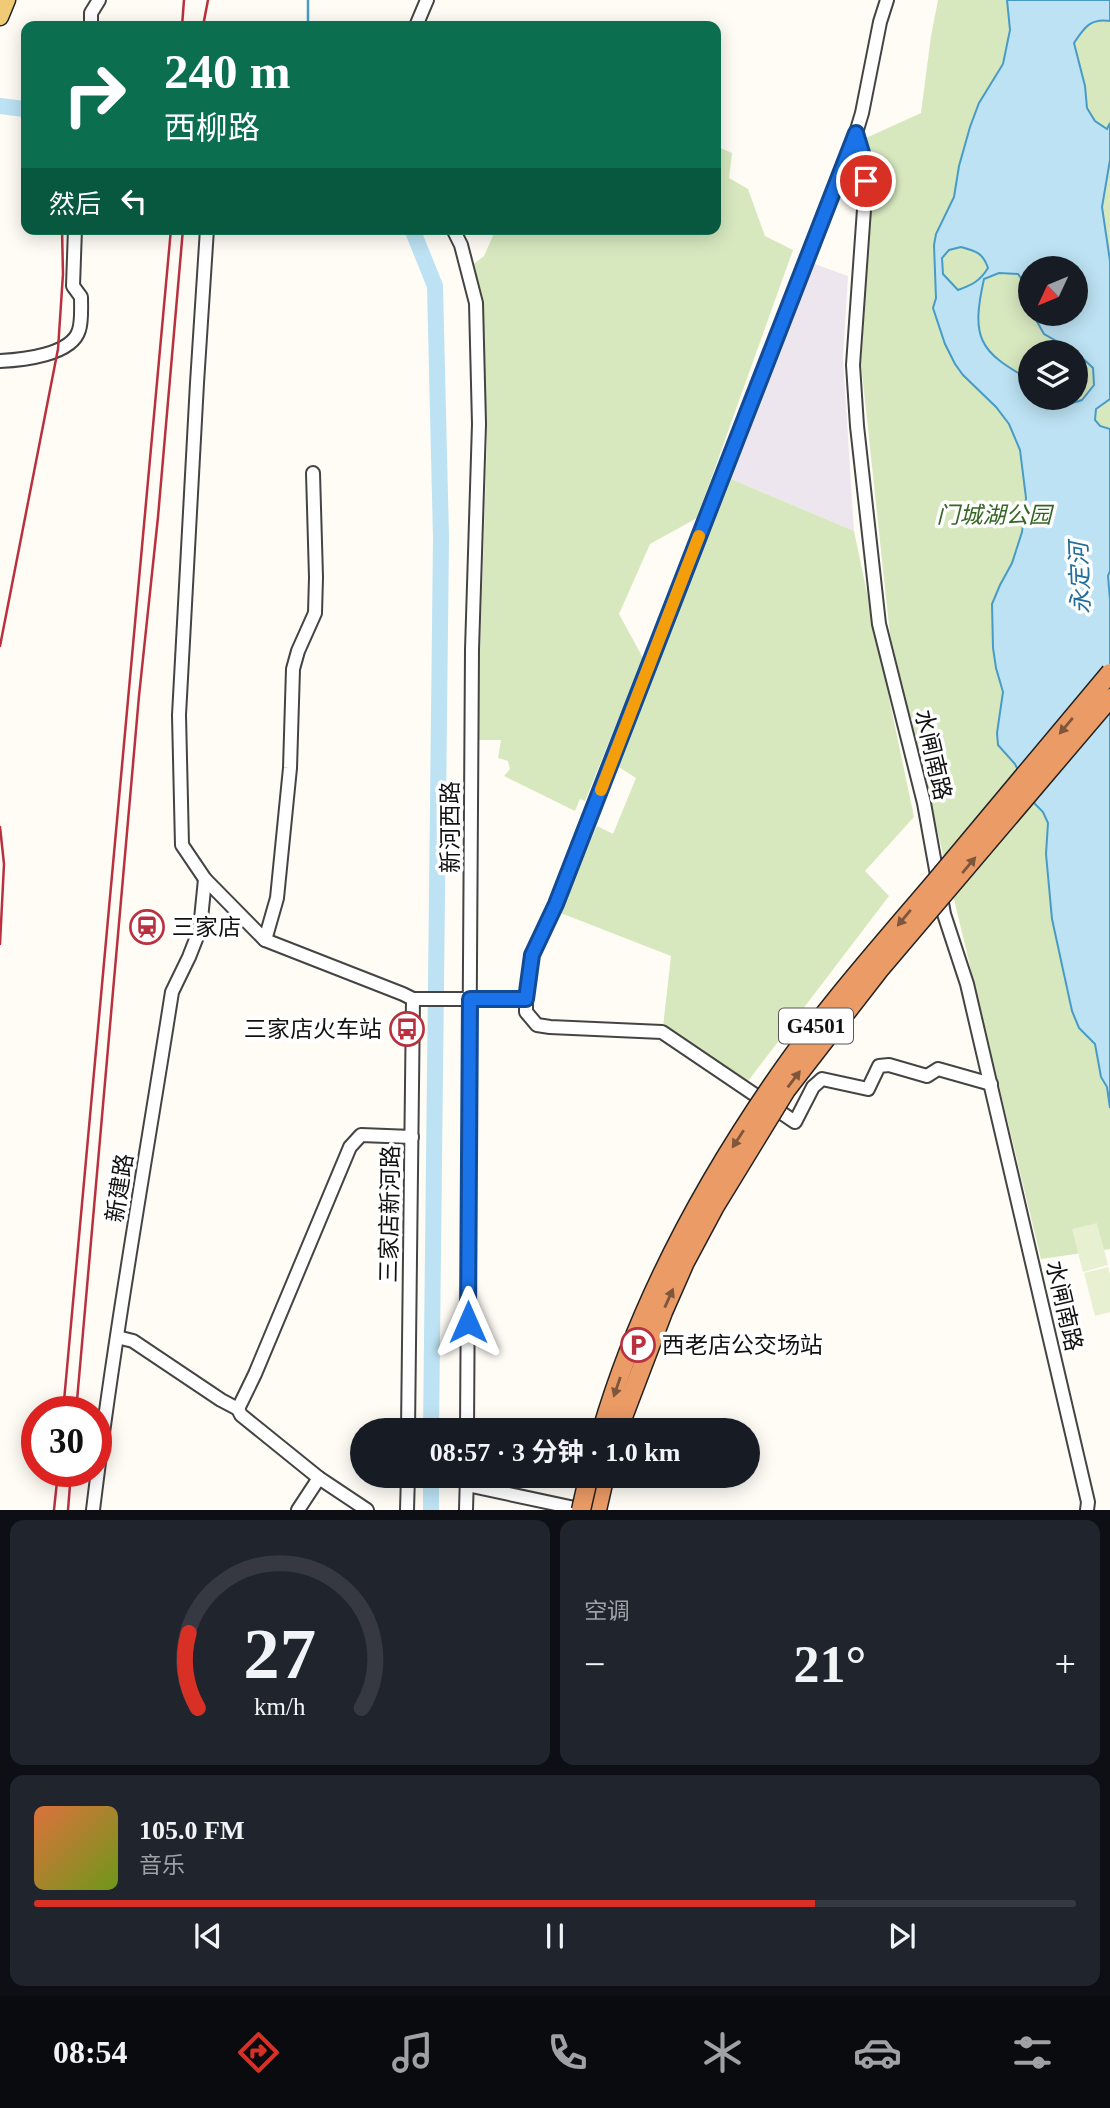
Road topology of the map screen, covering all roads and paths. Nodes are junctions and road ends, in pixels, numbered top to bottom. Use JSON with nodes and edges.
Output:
{"nodes":[{"id":1,"x":7,"y":0,"type":"edge"},
{"id":2,"x":99,"y":0,"type":"edge"},
{"id":3,"x":427,"y":0,"type":"edge"},
{"id":4,"x":887,"y":0,"type":"edge"},
{"id":5,"x":0,"y":17,"type":"edge"},
{"id":6,"x":91,"y":21,"type":"edge"},
{"id":7,"x":418,"y":21,"type":"edge"},
{"id":8,"x":856,"y":133,"type":"junction"},
{"id":9,"x":75,"y":235,"type":"edge"},
{"id":10,"x":208,"y":235,"type":"edge"},
{"id":11,"x":456,"y":235,"type":"edge"},
{"id":12,"x":0,"y":361,"type":"edge"},
{"id":13,"x":313,"y":473,"type":"dead end"},
{"id":14,"x":1110,"y":673,"type":"edge"},
{"id":15,"x":1110,"y":698,"type":"edge"},
{"id":16,"x":205,"y":879,"type":"junction"},
{"id":17,"x":265,"y":940,"type":"junction"},
{"id":18,"x":413,"y":999,"type":"junction"},
{"id":19,"x":470,"y":999,"type":"junction"},
{"id":20,"x":526,"y":999,"type":"junction"},
{"id":21,"x":990,"y":1084,"type":"junction"},
{"id":22,"x":412,"y":1137,"type":"junction"},
{"id":23,"x":117,"y":1337,"type":"junction"},
{"id":24,"x":238,"y":1409,"type":"junction"},
{"id":25,"x":408,"y":1418,"type":"edge"},
{"id":26,"x":467,"y":1418,"type":"edge"},
{"id":27,"x":607,"y":1418,"type":"edge"},
{"id":28,"x":623,"y":1418,"type":"edge"},
{"id":29,"x":319,"y":1478,"type":"junction"},
{"id":30,"x":408,"y":1488,"type":"edge"},
{"id":31,"x":467,"y":1488,"type":"edge"},
{"id":32,"x":498,"y":1488,"type":"edge"},
{"id":33,"x":587,"y":1488,"type":"edge"},
{"id":34,"x":603,"y":1488,"type":"edge"},
{"id":35,"x":93,"y":1510,"type":"edge"},
{"id":36,"x":299,"y":1510,"type":"edge"},
{"id":37,"x":367,"y":1510,"type":"edge"},
{"id":38,"x":407,"y":1510,"type":"edge"},
{"id":39,"x":466,"y":1510,"type":"edge"},
{"id":40,"x":583,"y":1510,"type":"edge"},
{"id":41,"x":597,"y":1510,"type":"edge"},
{"id":42,"x":1087,"y":1510,"type":"edge"}],
"edges":[{"from":1,"to":5,"type":"main road"},
{"from":2,"to":6,"type":"street"},
{"from":3,"to":7,"type":"street"},
{"from":4,"to":8,"type":"street","name":"水闸南路"},
{"from":8,"to":20,"type":"street"},
{"from":8,"to":21,"type":"street","name":"水闸南路"},
{"from":9,"to":12,"type":"street"},
{"from":10,"to":16,"type":"street"},
{"from":11,"to":19,"type":"street","name":"新河西路"},
{"from":13,"to":17,"type":"street"},
{"from":14,"to":27,"type":"highway","number":"G4501","one_way":true,"bridge":true},
{"from":28,"to":15,"type":"highway","number":"G4501","one_way":true,"bridge":true},
{"from":16,"to":17,"type":"street"},
{"from":16,"to":23,"type":"street","name":"新建路"},
{"from":17,"to":18,"type":"street"},
{"from":18,"to":19,"type":"street"},
{"from":18,"to":22,"type":"street","name":"三家店新河路"},
{"from":19,"to":20,"type":"street"},
{"from":19,"to":26,"type":"street","name":"新河西路"},
{"from":20,"to":21,"type":"street"},
{"from":21,"to":42,"type":"street","name":"水闸南路"},
{"from":22,"to":24,"type":"street"},
{"from":22,"to":25,"type":"street","name":"三家店新河路"},
{"from":23,"to":24,"type":"street"},
{"from":23,"to":35,"type":"street","name":"新建路"},
{"from":24,"to":29,"type":"street"},
{"from":29,"to":36,"type":"street"},
{"from":29,"to":37,"type":"street"},
{"from":30,"to":38,"type":"street"},
{"from":31,"to":39,"type":"street"},
{"from":32,"to":40,"type":"street"},
{"from":33,"to":40,"type":"highway","bridge":true},
{"from":34,"to":41,"type":"highway"}]}
